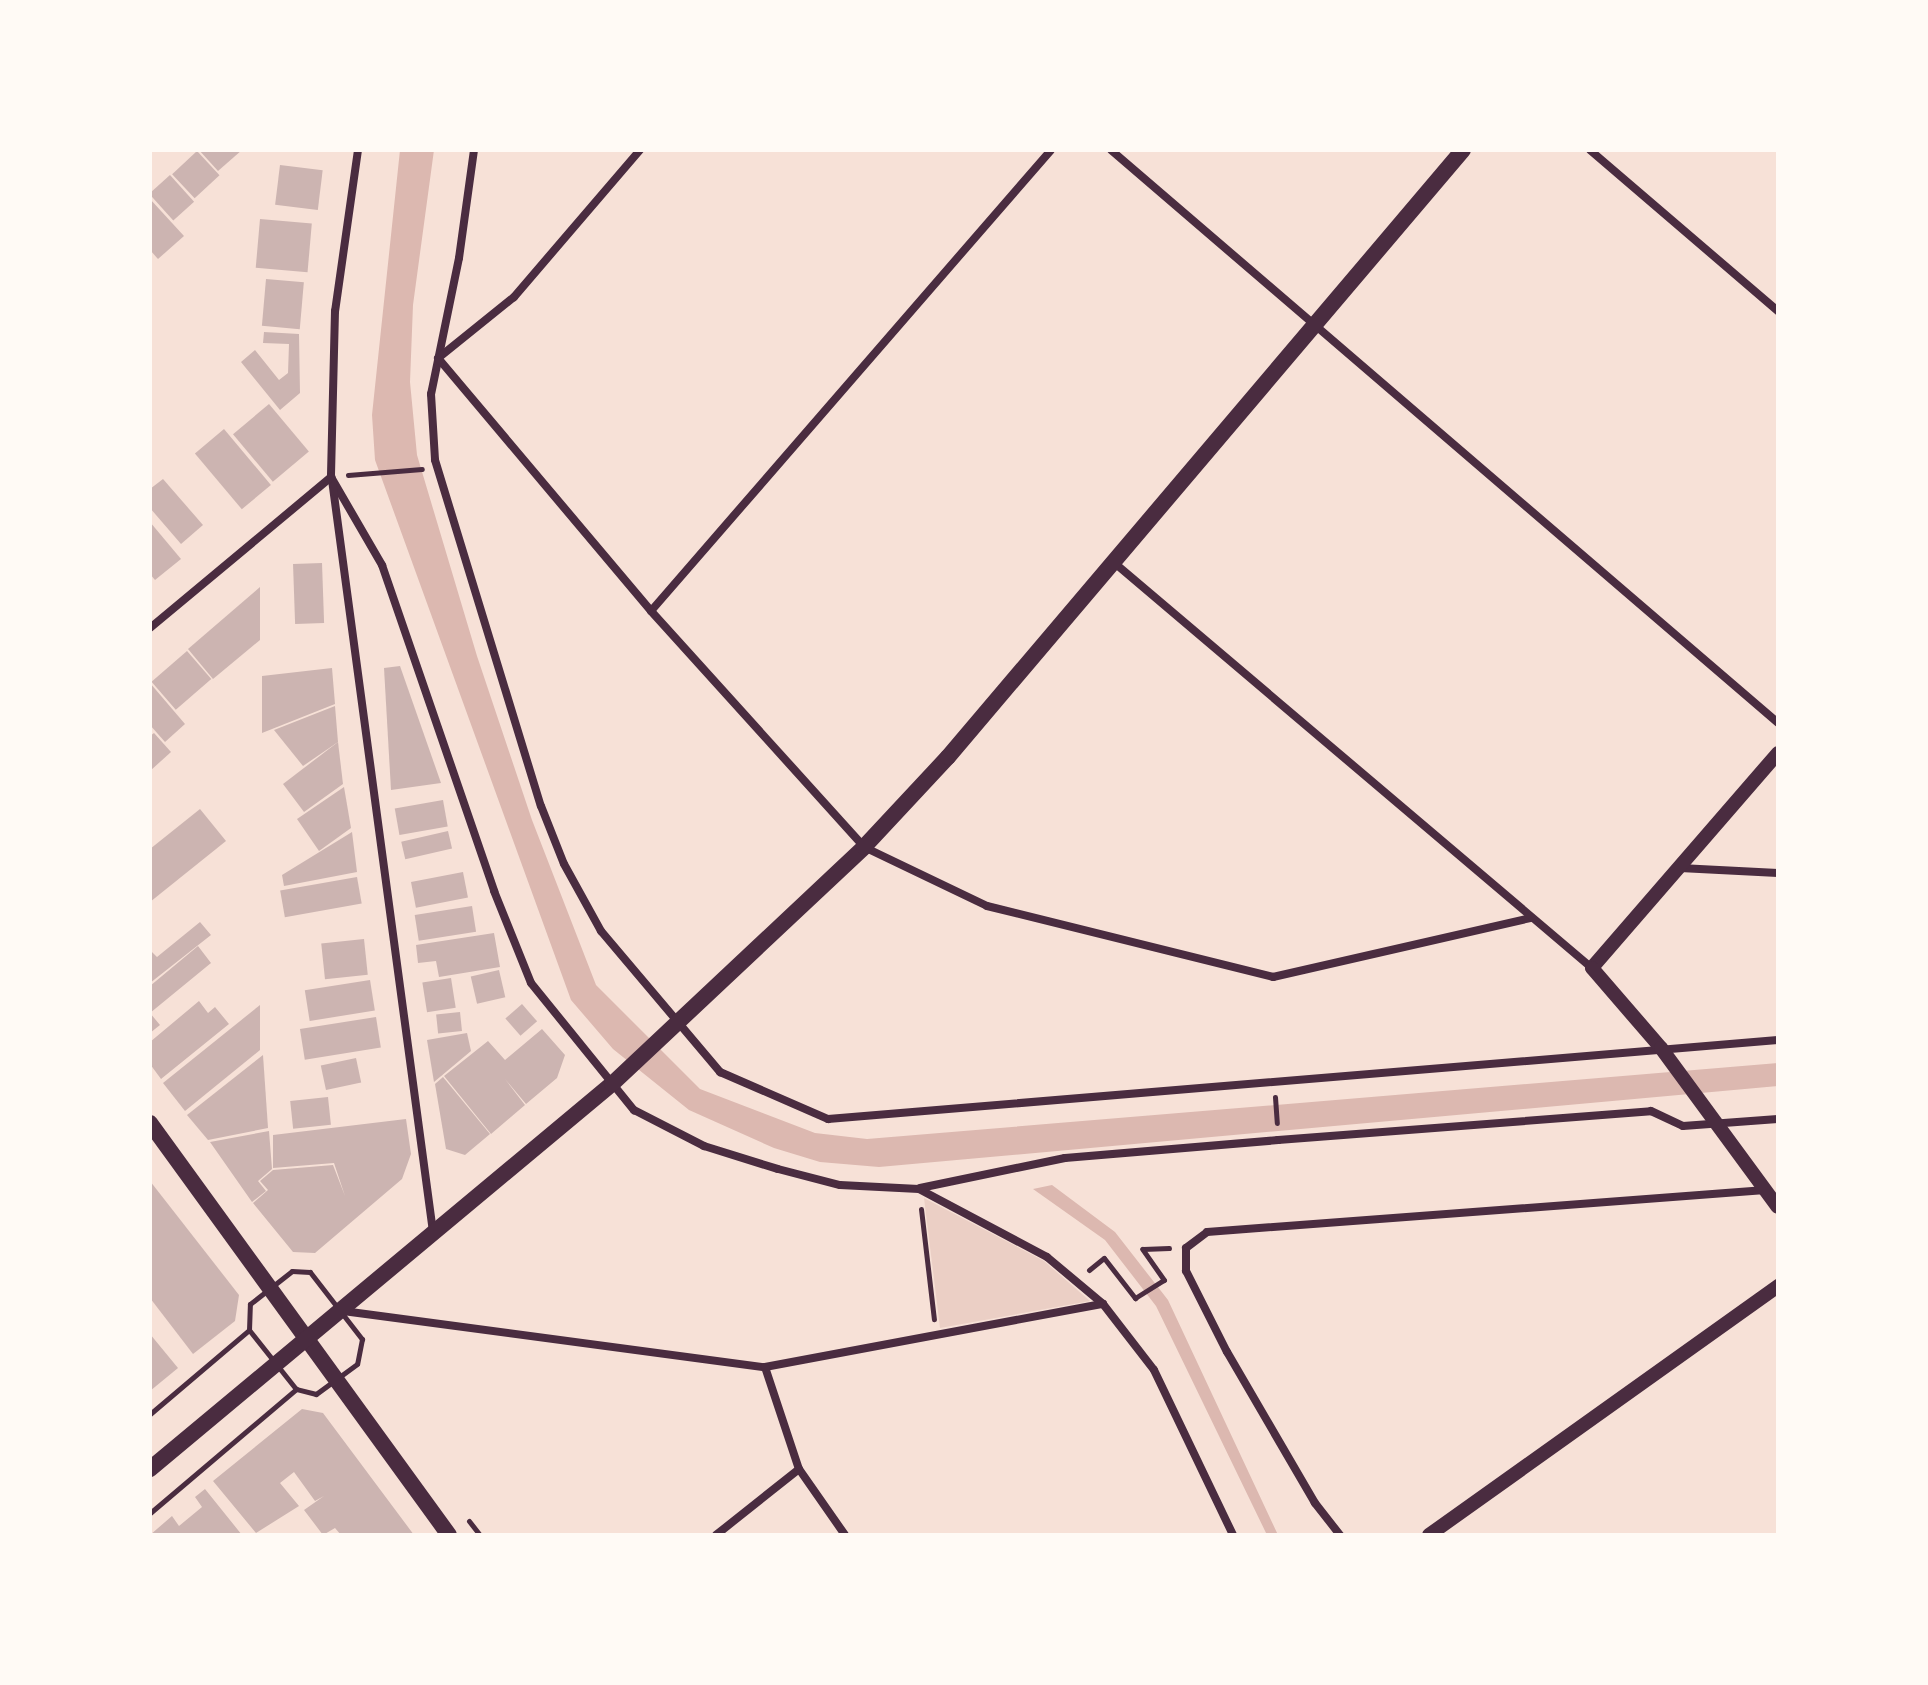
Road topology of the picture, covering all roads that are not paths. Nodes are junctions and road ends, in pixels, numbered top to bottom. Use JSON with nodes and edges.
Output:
{"nodes":[{"id":1,"x":358,"y":150,"type":"edge"},
{"id":2,"x":474,"y":150,"type":"edge"},
{"id":3,"x":640,"y":150,"type":"edge"},
{"id":4,"x":1051,"y":150,"type":"edge"},
{"id":5,"x":1111,"y":150,"type":"edge"},
{"id":6,"x":1463,"y":150,"type":"edge"},
{"id":7,"x":1590,"y":150,"type":"edge"},
{"id":8,"x":1778,"y":311,"type":"edge"},
{"id":9,"x":1314,"y":325,"type":"junction"},
{"id":10,"x":438,"y":358,"type":"junction"},
{"id":11,"x":331,"y":477,"type":"junction"},
{"id":12,"x":1110,"y":560,"type":"junction"},
{"id":13,"x":651,"y":611,"type":"junction"},
{"id":14,"x":150,"y":628,"type":"edge"},
{"id":15,"x":1778,"y":723,"type":"edge"},
{"id":16,"x":1778,"y":753,"type":"edge"},
{"id":17,"x":864,"y":847,"type":"junction"},
{"id":18,"x":1679,"y":868,"type":"junction"},
{"id":19,"x":1778,"y":873,"type":"edge"},
{"id":20,"x":1531,"y":918,"type":"junction"},
{"id":21,"x":1592,"y":968,"type":"junction"},
{"id":22,"x":677,"y":1026,"type":"junction"},
{"id":23,"x":1778,"y":1040,"type":"edge"},
{"id":24,"x":1661,"y":1048,"type":"junction"},
{"id":25,"x":612,"y":1084,"type":"junction"},
{"id":26,"x":1778,"y":1119,"type":"edge"},
{"id":27,"x":150,"y":1123,"type":"edge"},
{"id":28,"x":1720,"y":1125,"type":"junction"},
{"id":29,"x":919,"y":1189,"type":"junction"},
{"id":30,"x":1766,"y":1189,"type":"junction"},
{"id":31,"x":1778,"y":1207,"type":"edge"},
{"id":32,"x":433,"y":1233,"type":"junction"},
{"id":33,"x":1778,"y":1286,"type":"edge"},
{"id":34,"x":1103,"y":1304,"type":"junction"},
{"id":35,"x":339,"y":1310,"type":"junction"},
{"id":36,"x":305,"y":1338,"type":"junction"},
{"id":37,"x":765,"y":1367,"type":"junction"},
{"id":38,"x":150,"y":1469,"type":"edge"},
{"id":39,"x":799,"y":1469,"type":"junction"},
{"id":40,"x":449,"y":1535,"type":"edge"},
{"id":41,"x":716,"y":1535,"type":"edge"},
{"id":42,"x":845,"y":1535,"type":"edge"},
{"id":43,"x":1233,"y":1535,"type":"edge"},
{"id":44,"x":1340,"y":1535,"type":"edge"},
{"id":45,"x":1429,"y":1535,"type":"edge"}],
"edges":[{"from":1,"to":11,"type":"street"},
{"from":2,"to":10,"type":"street"},
{"from":3,"to":10,"type":"street"},
{"from":4,"to":13,"type":"street"},
{"from":5,"to":9,"type":"street"},
{"from":6,"to":9,"type":"main road"},
{"from":7,"to":8,"type":"street"},
{"from":9,"to":12,"type":"main road"},
{"from":9,"to":15,"type":"street"},
{"from":10,"to":13,"type":"street"},
{"from":10,"to":22,"type":"street"},
{"from":11,"to":14,"type":"street"},
{"from":11,"to":25,"type":"street"},
{"from":11,"to":32,"type":"street"},
{"from":12,"to":17,"type":"main road"},
{"from":12,"to":20,"type":"street"},
{"from":13,"to":17,"type":"street"},
{"from":16,"to":18,"type":"street"},
{"from":17,"to":20,"type":"street"},
{"from":17,"to":22,"type":"main road"},
{"from":18,"to":19,"type":"street"},
{"from":18,"to":21,"type":"street"},
{"from":20,"to":21,"type":"street"},
{"from":21,"to":24,"type":"street"},
{"from":22,"to":24,"type":"street"},
{"from":22,"to":25,"type":"main road"},
{"from":23,"to":24,"type":"street"},
{"from":24,"to":28,"type":"street"},
{"from":25,"to":29,"type":"street"},
{"from":25,"to":32,"type":"main road"},
{"from":26,"to":28,"type":"street"},
{"from":27,"to":36,"type":"main road"},
{"from":28,"to":29,"type":"street"},
{"from":28,"to":30,"type":"street"},
{"from":29,"to":34,"type":"street"},
{"from":30,"to":31,"type":"street"},
{"from":30,"to":44,"type":"street"},
{"from":32,"to":35,"type":"main road"},
{"from":33,"to":45,"type":"street"},
{"from":34,"to":37,"type":"street"},
{"from":34,"to":43,"type":"street"},
{"from":35,"to":36,"type":"main road"},
{"from":35,"to":37,"type":"street"},
{"from":36,"to":38,"type":"main road"},
{"from":36,"to":40,"type":"main road"},
{"from":37,"to":39,"type":"street"},
{"from":39,"to":41,"type":"street"},
{"from":39,"to":42,"type":"street"}]}
